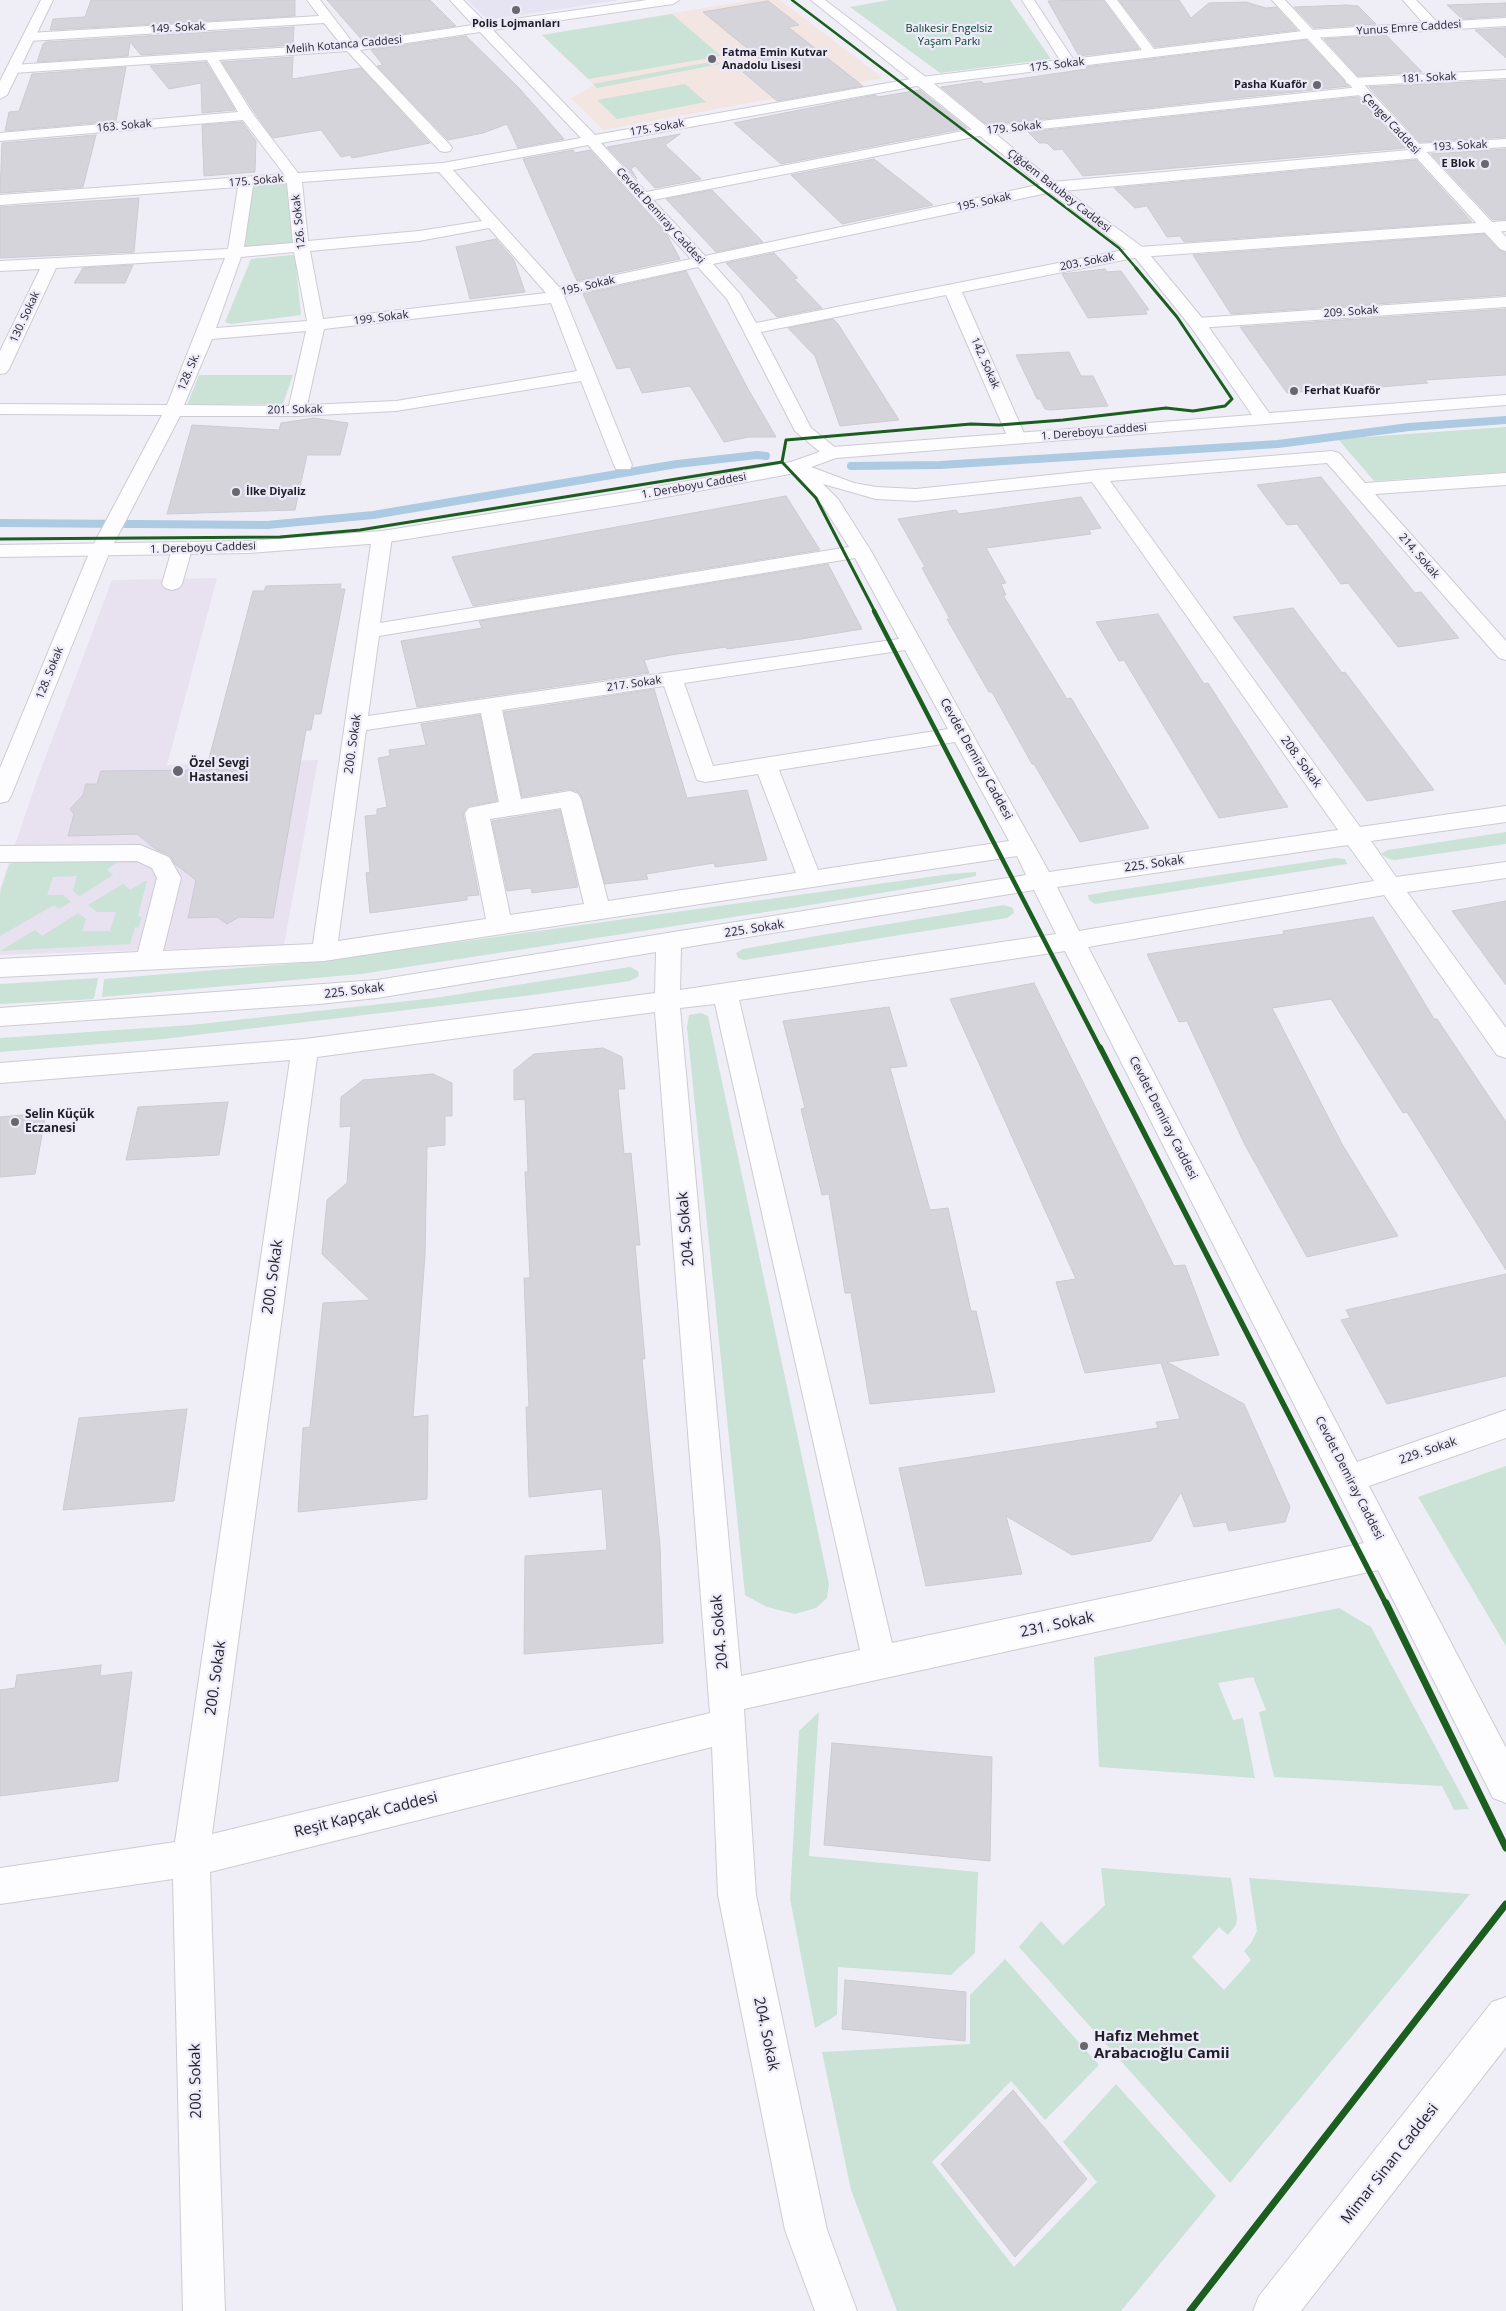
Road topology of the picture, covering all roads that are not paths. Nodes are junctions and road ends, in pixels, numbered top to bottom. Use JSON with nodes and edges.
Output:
{"nodes":[{"id":1,"x":47,"y":0,"type":"edge"},
{"id":2,"x":313,"y":0,"type":"edge"},
{"id":3,"x":456,"y":0,"type":"edge"},
{"id":4,"x":673,"y":0,"type":"edge"},
{"id":5,"x":817,"y":0,"type":"edge"},
{"id":6,"x":1028,"y":0,"type":"edge"},
{"id":7,"x":1111,"y":0,"type":"edge"},
{"id":8,"x":1278,"y":0,"type":"edge"},
{"id":9,"x":1409,"y":0,"type":"edge"},
{"id":10,"x":328,"y":19,"type":"junction"},
{"id":11,"x":1506,"y":22,"type":"edge"},
{"id":12,"x":1433,"y":26,"type":"junction"},
{"id":13,"x":485,"y":29,"type":"junction"},
{"id":14,"x":1311,"y":34,"type":"junction"},
{"id":15,"x":29,"y":37,"type":"junction"},
{"id":16,"x":350,"y":47,"type":"junction"},
{"id":17,"x":1151,"y":54,"type":"junction"},
{"id":18,"x":210,"y":55,"type":"junction"},
{"id":19,"x":1069,"y":63,"type":"junction"},
{"id":20,"x":14,"y":68,"type":"junction"},
{"id":21,"x":1506,"y":74,"type":"edge"},
{"id":22,"x":922,"y":81,"type":"junction"},
{"id":23,"x":1356,"y":86,"type":"junction"},
{"id":24,"x":0,"y":95,"type":"edge"},
{"id":25,"x":247,"y":115,"type":"junction"},
{"id":26,"x":578,"y":125,"type":"junction"},
{"id":27,"x":559,"y":128,"type":"dead end"},
{"id":28,"x":984,"y":131,"type":"junction"},
{"id":29,"x":0,"y":137,"type":"edge"},
{"id":30,"x":591,"y":139,"type":"junction"},
{"id":31,"x":1506,"y":143,"type":"edge"},
{"id":32,"x":427,"y":151,"type":"dead end"},
{"id":33,"x":1417,"y":151,"type":"junction"},
{"id":34,"x":399,"y":156,"type":"dead end"},
{"id":35,"x":443,"y":167,"type":"junction"},
{"id":36,"x":294,"y":178,"type":"junction"},
{"id":37,"x":246,"y":182,"type":"junction"},
{"id":38,"x":1052,"y":187,"type":"junction"},
{"id":39,"x":643,"y":197,"type":"junction"},
{"id":40,"x":0,"y":200,"type":"edge"},
{"id":41,"x":493,"y":222,"type":"junction"},
{"id":42,"x":1506,"y":226,"type":"edge"},
{"id":43,"x":1488,"y":228,"type":"junction"},
{"id":44,"x":1506,"y":246,"type":"edge"},
{"id":45,"x":301,"y":247,"type":"junction"},
{"id":46,"x":1140,"y":252,"type":"junction"},
{"id":47,"x":235,"y":253,"type":"junction"},
{"id":48,"x":701,"y":260,"type":"junction"},
{"id":49,"x":50,"y":264,"type":"junction"},
{"id":50,"x":0,"y":266,"type":"edge"},
{"id":51,"x":952,"y":289,"type":"junction"},
{"id":52,"x":556,"y":295,"type":"junction"},
{"id":53,"x":1506,"y":302,"type":"edge"},
{"id":54,"x":1197,"y":323,"type":"junction"},
{"id":55,"x":316,"y":325,"type":"junction"},
{"id":56,"x":750,"y":329,"type":"junction"},
{"id":57,"x":205,"y":334,"type":"junction"},
{"id":58,"x":0,"y":369,"type":"edge"},
{"id":59,"x":587,"y":375,"type":"junction"},
{"id":60,"x":1506,"y":400,"type":"edge"},
{"id":61,"x":0,"y":409,"type":"edge"},
{"id":62,"x":173,"y":411,"type":"junction"},
{"id":63,"x":297,"y":411,"type":"junction"},
{"id":64,"x":1263,"y":418,"type":"junction"},
{"id":65,"x":1017,"y":438,"type":"junction"},
{"id":66,"x":833,"y":453,"type":"junction"},
{"id":67,"x":624,"y":464,"type":"dead end"},
{"id":68,"x":796,"y":467,"type":"junction"},
{"id":69,"x":1097,"y":476,"type":"junction"},
{"id":70,"x":1503,"y":483,"type":"edge"},
{"id":71,"x":1360,"y":489,"type":"junction"},
{"id":72,"x":382,"y":537,"type":"junction"},
{"id":73,"x":182,"y":549,"type":"junction"},
{"id":74,"x":0,"y":551,"type":"edge"},
{"id":75,"x":100,"y":551,"type":"junction"},
{"id":76,"x":861,"y":551,"type":"junction"},
{"id":77,"x":172,"y":584,"type":"dead end"},
{"id":78,"x":369,"y":630,"type":"junction"},
{"id":79,"x":912,"y":643,"type":"junction"},
{"id":80,"x":1506,"y":654,"type":"edge"},
{"id":81,"x":672,"y":678,"type":"junction"},
{"id":82,"x":490,"y":705,"type":"junction"},
{"id":83,"x":356,"y":725,"type":"junction"},
{"id":84,"x":962,"y":734,"type":"junction"},
{"id":85,"x":11,"y":742,"type":"edge"},
{"id":86,"x":766,"y":765,"type":"junction"},
{"id":87,"x":0,"y":796,"type":"edge"},
{"id":88,"x":512,"y":808,"type":"junction"},
{"id":89,"x":1506,"y":814,"type":"edge"},
{"id":90,"x":1353,"y":835,"type":"junction"},
{"id":91,"x":1024,"y":847,"type":"junction"},
{"id":92,"x":0,"y":854,"type":"edge"},
{"id":93,"x":1506,"y":870,"type":"edge"},
{"id":94,"x":810,"y":879,"type":"junction"},
{"id":95,"x":1040,"y":881,"type":"junction"},
{"id":96,"x":1390,"y":886,"type":"junction"},
{"id":97,"x":598,"y":911,"type":"junction"},
{"id":98,"x":500,"y":926,"type":"junction"},
{"id":99,"x":1071,"y":940,"type":"junction"},
{"id":100,"x":669,"y":943,"type":"junction"},
{"id":101,"x":324,"y":952,"type":"junction"},
{"id":102,"x":148,"y":961,"type":"junction"},
{"id":103,"x":0,"y":968,"type":"edge"},
{"id":104,"x":725,"y":993,"type":"junction"},
{"id":105,"x":667,"y":1000,"type":"junction"},
{"id":106,"x":0,"y":1017,"type":"edge"},
{"id":107,"x":305,"y":1048,"type":"junction"},
{"id":108,"x":1506,"y":1048,"type":"edge"},
{"id":109,"x":0,"y":1074,"type":"edge"},
{"id":110,"x":1506,"y":1424,"type":"edge"},
{"id":111,"x":1350,"y":1479,"type":"junction"},
{"id":112,"x":1388,"y":1553,"type":"junction"},
{"id":113,"x":880,"y":1663,"type":"junction"},
{"id":114,"x":727,"y":1711,"type":"junction"},
{"id":115,"x":1506,"y":1785,"type":"edge"},
{"id":116,"x":191,"y":1858,"type":"junction"},
{"id":117,"x":0,"y":1886,"type":"edge"},
{"id":118,"x":1506,"y":2016,"type":"edge"},
{"id":119,"x":204,"y":2311,"type":"edge"},
{"id":120,"x":836,"y":2311,"type":"edge"},
{"id":121,"x":1274,"y":2311,"type":"edge"}],
"edges":[{"from":1,"to":15,"type":"street"},
{"from":2,"to":10,"type":"street"},
{"from":3,"to":13,"type":"street","name":"Cevdet Demiray Caddesi"},
{"from":4,"to":13,"type":"street","name":"Melih Kotanca Caddesi"},
{"from":5,"to":22,"type":"street","name":"Çiğdem Batubey Caddesi"},
{"from":6,"to":19,"type":"street"},
{"from":7,"to":17,"type":"street"},
{"from":8,"to":14,"type":"street","name":"Çengel Caddesi"},
{"from":9,"to":12,"type":"street"},
{"from":10,"to":15,"type":"street","name":"149. Sokak"},
{"from":10,"to":16,"type":"street"},
{"from":11,"to":12,"type":"street","name":"Yunus Emre Caddesi"},
{"from":12,"to":14,"type":"street","name":"Yunus Emre Caddesi"},
{"from":13,"to":16,"type":"street","name":"Melih Kotanca Caddesi"},
{"from":13,"to":26,"type":"street","name":"Cevdet Demiray Caddesi"},
{"from":14,"to":17,"type":"street","name":"175. Sokak"},
{"from":14,"to":23,"type":"street","name":"Çengel Caddesi"},
{"from":15,"to":20,"type":"street"},
{"from":16,"to":18,"type":"street","name":"Melih Kotanca Caddesi"},
{"from":16,"to":32,"type":"street"},
{"from":17,"to":19,"type":"street","name":"175. Sokak"},
{"from":18,"to":20,"type":"street","name":"Melih Kotanca Caddesi"},
{"from":18,"to":25,"type":"street","name":"126. Sokak"},
{"from":19,"to":22,"type":"street","name":"175. Sokak"},
{"from":20,"to":24,"type":"street"},
{"from":21,"to":23,"type":"street","name":"181. Sokak"},
{"from":22,"to":28,"type":"street","name":"Çiğdem Batubey Caddesi"},
{"from":22,"to":30,"type":"street","name":"175. Sokak"},
{"from":23,"to":28,"type":"street","name":"179. Sokak"},
{"from":23,"to":33,"type":"street","name":"Çengel Caddesi"},
{"from":25,"to":29,"type":"street","name":"163. Sokak"},
{"from":25,"to":36,"type":"street","name":"126. Sokak"},
{"from":26,"to":27,"type":"street"},
{"from":26,"to":30,"type":"street","name":"Cevdet Demiray Caddesi"},
{"from":28,"to":38,"type":"street","name":"Çiğdem Batubey Caddesi"},
{"from":28,"to":39,"type":"street","name":"179. Sokak"},
{"from":30,"to":35,"type":"street","name":"175. Sokak"},
{"from":30,"to":39,"type":"street","name":"Cevdet Demiray Caddesi"},
{"from":31,"to":33,"type":"street","name":"193. Sokak"},
{"from":33,"to":38,"type":"street","name":"195. Sokak"},
{"from":33,"to":43,"type":"street","name":"Çengel Caddesi"},
{"from":34,"to":36,"type":"street"},
{"from":35,"to":36,"type":"street","name":"175. Sokak"},
{"from":35,"to":41,"type":"street"},
{"from":36,"to":37,"type":"street","name":"175. Sokak"},
{"from":36,"to":45,"type":"street","name":"126. Sokak"},
{"from":37,"to":40,"type":"street","name":"175. Sokak"},
{"from":37,"to":47,"type":"street","name":"128. Sk."},
{"from":38,"to":46,"type":"street","name":"Çiğdem Batubey Caddesi"},
{"from":38,"to":48,"type":"street","name":"195. Sokak"},
{"from":39,"to":48,"type":"street","name":"Cevdet Demiray Caddesi"},
{"from":41,"to":45,"type":"street"},
{"from":41,"to":52,"type":"street"},
{"from":42,"to":43,"type":"street","name":"203. Sokak"},
{"from":43,"to":44,"type":"street","name":"Çengel Caddesi"},
{"from":43,"to":46,"type":"street","name":"203. Sokak"},
{"from":45,"to":47,"type":"street"},
{"from":45,"to":55,"type":"street","name":"126. Sokak"},
{"from":46,"to":51,"type":"street","name":"203. Sokak"},
{"from":46,"to":54,"type":"street","name":"Çiğdem Batubey Caddesi"},
{"from":47,"to":49,"type":"street"},
{"from":47,"to":57,"type":"street","name":"128. Sk."},
{"from":48,"to":52,"type":"street","name":"195. Sokak"},
{"from":48,"to":56,"type":"street","name":"Cevdet Demiray Caddesi"},
{"from":49,"to":50,"type":"street"},
{"from":49,"to":58,"type":"street","name":"130. Sokak"},
{"from":51,"to":56,"type":"street","name":"203. Sokak"},
{"from":51,"to":65,"type":"street","name":"142. Sokak"},
{"from":52,"to":55,"type":"street","name":"199. Sokak"},
{"from":52,"to":59,"type":"street"},
{"from":53,"to":54,"type":"street","name":"209. Sokak"},
{"from":54,"to":64,"type":"street","name":"Çiğdem Batubey Caddesi"},
{"from":55,"to":57,"type":"street","name":"199. Sokak"},
{"from":55,"to":63,"type":"street","name":"126. Sokak"},
{"from":56,"to":66,"type":"street","name":"Cevdet Demiray Caddesi"},
{"from":57,"to":62,"type":"street","name":"128. Sk."},
{"from":59,"to":63,"type":"street","name":"201. Sokak"},
{"from":59,"to":67,"type":"street"},
{"from":60,"to":64,"type":"street","name":"1. Dereboyu Caddesi"},
{"from":61,"to":62,"type":"street","name":"201. Sokak"},
{"from":62,"to":63,"type":"street","name":"201. Sokak"},
{"from":62,"to":75,"type":"street","name":"128. Sk."},
{"from":64,"to":65,"type":"street","name":"1. Dereboyu Caddesi"},
{"from":65,"to":66,"type":"street","name":"1. Dereboyu Caddesi"},
{"from":66,"to":68,"type":"street","name":"1. Dereboyu Caddesi"},
{"from":68,"to":69,"type":"street"},
{"from":68,"to":72,"type":"street","name":"1. Dereboyu Caddesi"},
{"from":68,"to":76,"type":"street","name":"Cevdet Demiray Caddesi"},
{"from":69,"to":71,"type":"street","name":"214. Sokak"},
{"from":69,"to":90,"type":"street","name":"208. Sokak"},
{"from":70,"to":71,"type":"street"},
{"from":71,"to":80,"type":"street","name":"214. Sokak"},
{"from":72,"to":73,"type":"street","name":"1. Dereboyu Caddesi"},
{"from":72,"to":78,"type":"street","name":"200. Sokak"},
{"from":73,"to":75,"type":"street","name":"1. Dereboyu Caddesi"},
{"from":73,"to":77,"type":"street"},
{"from":74,"to":75,"type":"street","name":"1. Dereboyu Caddesi"},
{"from":75,"to":85,"type":"street","name":"128. Sokak"},
{"from":76,"to":78,"type":"street"},
{"from":76,"to":79,"type":"street","name":"Cevdet Demiray Caddesi"},
{"from":78,"to":83,"type":"street","name":"200. Sokak"},
{"from":79,"to":81,"type":"street","name":"217. Sokak"},
{"from":79,"to":84,"type":"street","name":"Cevdet Demiray Caddesi"},
{"from":81,"to":82,"type":"street","name":"217. Sokak"},
{"from":81,"to":86,"type":"street"},
{"from":82,"to":83,"type":"street","name":"217. Sokak"},
{"from":82,"to":88,"type":"street"},
{"from":83,"to":101,"type":"street","name":"200. Sokak"},
{"from":84,"to":86,"type":"street"},
{"from":84,"to":91,"type":"street","name":"Cevdet Demiray Caddesi"},
{"from":85,"to":87,"type":"street","name":"128. Sokak"},
{"from":86,"to":94,"type":"street"},
{"from":88,"to":97,"type":"street"},
{"from":88,"to":98,"type":"street"},
{"from":89,"to":90,"type":"street","name":"225. Sokak"},
{"from":90,"to":95,"type":"street","name":"225. Sokak"},
{"from":90,"to":96,"type":"street","name":"208. Sokak"},
{"from":91,"to":94,"type":"street"},
{"from":91,"to":95,"type":"street","name":"Cevdet Demiray Caddesi"},
{"from":92,"to":102,"type":"street"},
{"from":93,"to":96,"type":"street"},
{"from":94,"to":97,"type":"street"},
{"from":95,"to":99,"type":"street","name":"Cevdet Demiray Caddesi"},
{"from":95,"to":100,"type":"street","name":"225. Sokak"},
{"from":96,"to":99,"type":"street"},
{"from":96,"to":108,"type":"street","name":"208. Sokak"},
{"from":97,"to":98,"type":"street"},
{"from":98,"to":101,"type":"street"},
{"from":99,"to":104,"type":"street"},
{"from":99,"to":111,"type":"street","name":"Cevdet Demiray Caddesi"},
{"from":100,"to":105,"type":"street","name":"204. Sokak"},
{"from":100,"to":106,"type":"street","name":"225. Sokak"},
{"from":101,"to":102,"type":"street"},
{"from":102,"to":103,"type":"street"},
{"from":104,"to":105,"type":"street"},
{"from":104,"to":113,"type":"street"},
{"from":105,"to":107,"type":"street"},
{"from":105,"to":114,"type":"street","name":"204. Sokak"},
{"from":107,"to":109,"type":"street"},
{"from":107,"to":116,"type":"street","name":"200. Sokak"},
{"from":110,"to":111,"type":"street","name":"229. Sokak"},
{"from":111,"to":112,"type":"street","name":"Cevdet Demiray Caddesi"},
{"from":112,"to":113,"type":"street","name":"231. Sokak"},
{"from":112,"to":115,"type":"street","name":"Cevdet Demiray Caddesi"},
{"from":113,"to":114,"type":"street","name":"231. Sokak"},
{"from":114,"to":116,"type":"street","name":"Reşit Kapçak Caddesi"},
{"from":114,"to":120,"type":"street","name":"204. Sokak"},
{"from":116,"to":117,"type":"street","name":"Reşit Kapçak Caddesi"},
{"from":116,"to":119,"type":"street","name":"200. Sokak"},
{"from":118,"to":121,"type":"street","name":"Mimar Sinan Caddesi"}]}
